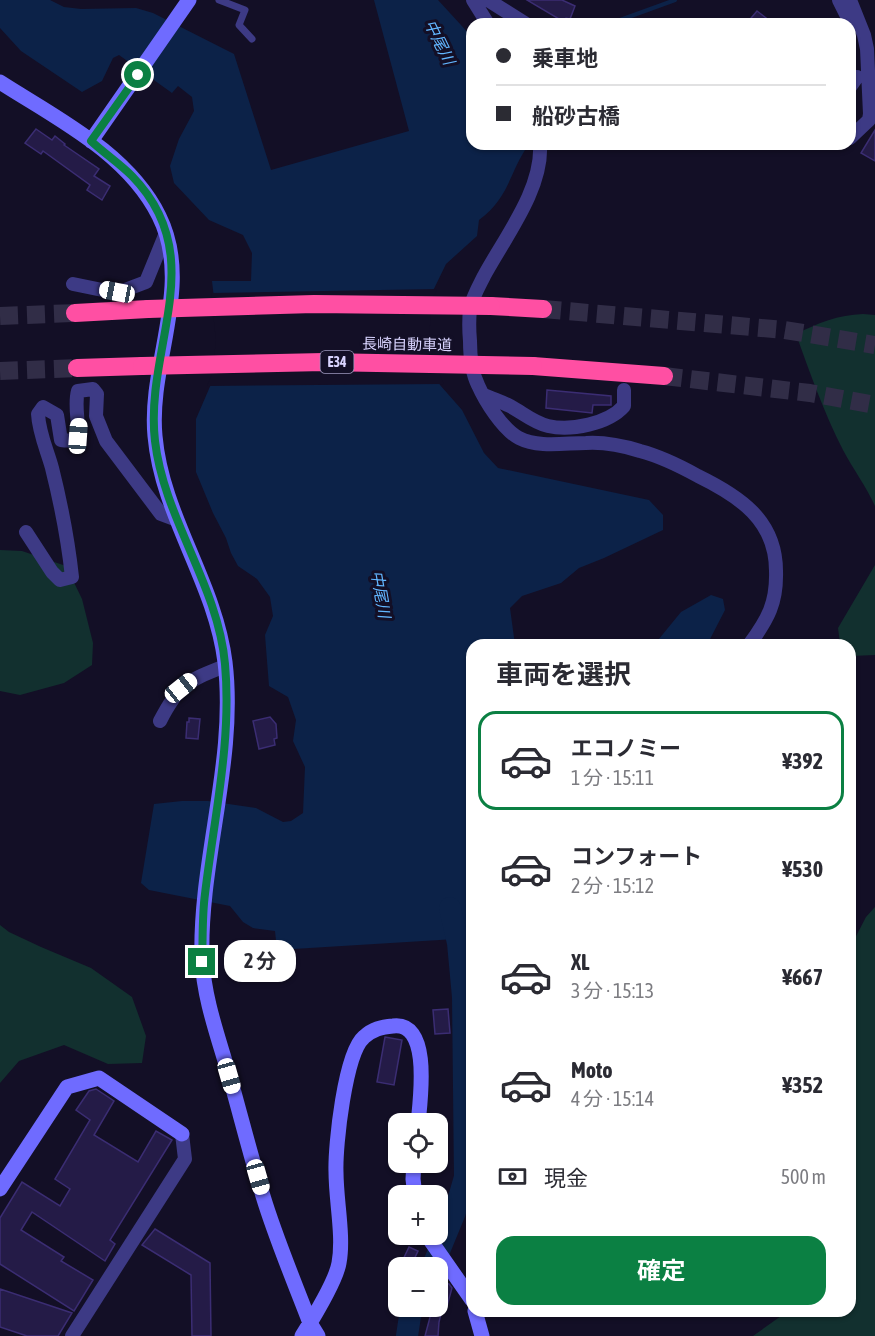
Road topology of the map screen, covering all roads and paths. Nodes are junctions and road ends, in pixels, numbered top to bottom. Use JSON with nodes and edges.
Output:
{"nodes":[{"id":1,"x":189,"y":0,"type":"edge"},
{"id":2,"x":219,"y":0,"type":"edge"},
{"id":3,"x":473,"y":0,"type":"edge"},
{"id":4,"x":488,"y":0,"type":"edge"},
{"id":5,"x":839,"y":0,"type":"edge"},
{"id":6,"x":850,"y":0,"type":"edge"},
{"id":7,"x":484,"y":18,"type":"edge"},
{"id":8,"x":516,"y":18,"type":"edge"},
{"id":9,"x":848,"y":18,"type":"edge"},
{"id":10,"x":252,"y":39,"type":"dead end"},
{"id":11,"x":856,"y":40,"type":"edge"},
{"id":12,"x":0,"y":82,"type":"edge"},
{"id":13,"x":862,"y":82,"type":"edge"},
{"id":14,"x":856,"y":132,"type":"edge"},
{"id":15,"x":91,"y":141,"type":"junction"},
{"id":16,"x":541,"y":150,"type":"edge"},
{"id":17,"x":166,"y":233,"type":"junction"},
{"id":18,"x":73,"y":284,"type":"dead end"},
{"id":19,"x":543,"y":309,"type":"tunnel mouth"},
{"id":20,"x":75,"y":313,"type":"tunnel mouth"},
{"id":21,"x":77,"y":368,"type":"tunnel mouth"},
{"id":22,"x":664,"y":376,"type":"tunnel mouth"},
{"id":23,"x":624,"y":390,"type":"dead end"},
{"id":24,"x":484,"y":395,"type":"junction"},
{"id":25,"x":177,"y":520,"type":"junction"},
{"id":26,"x":26,"y":532,"type":"dead end"},
{"id":27,"x":753,"y":639,"type":"edge"},
{"id":28,"x":225,"y":666,"type":"junction"},
{"id":29,"x":160,"y":721,"type":"dead end"},
{"id":30,"x":419,"y":1113,"type":"edge"},
{"id":31,"x":182,"y":1134,"type":"joint"},
{"id":32,"x":1,"y":1184,"type":"edge"},
{"id":33,"x":434,"y":1245,"type":"edge"},
{"id":34,"x":466,"y":1291,"type":"edge"},
{"id":35,"x":477,"y":1317,"type":"edge"},
{"id":36,"x":310,"y":1332,"type":"edge"},
{"id":37,"x":72,"y":1336,"type":"edge"},
{"id":38,"x":482,"y":1336,"type":"edge"}],
"edges":[{"from":1,"to":15,"type":"street"},
{"from":2,"to":10,"type":"lane"},
{"from":3,"to":7,"type":"street"},
{"from":4,"to":8,"type":"street"},
{"from":5,"to":9,"type":"street"},
{"from":6,"to":13,"type":"street"},
{"from":11,"to":13,"type":"street"},
{"from":12,"to":15,"type":"street"},
{"from":13,"to":14,"type":"street"},
{"from":15,"to":17,"type":"street"},
{"from":16,"to":24,"type":"street"},
{"from":17,"to":18,"type":"street"},
{"from":17,"to":25,"type":"street"},
{"from":19,"to":20,"type":"highway","bridge":true},
{"from":21,"to":22,"type":"highway","name":"長崎自動車道","number":"E34","bridge":true},
{"from":23,"to":24,"type":"street"},
{"from":24,"to":27,"type":"street"},
{"from":25,"to":26,"type":"street"},
{"from":25,"to":28,"type":"street"},
{"from":28,"to":29,"type":"street"},
{"from":28,"to":36,"type":"street"},
{"from":30,"to":36,"type":"street"},
{"from":31,"to":32,"type":"street"},
{"from":31,"to":37,"type":"street"},
{"from":33,"to":34,"type":"street"},
{"from":35,"to":38,"type":"street"}]}
